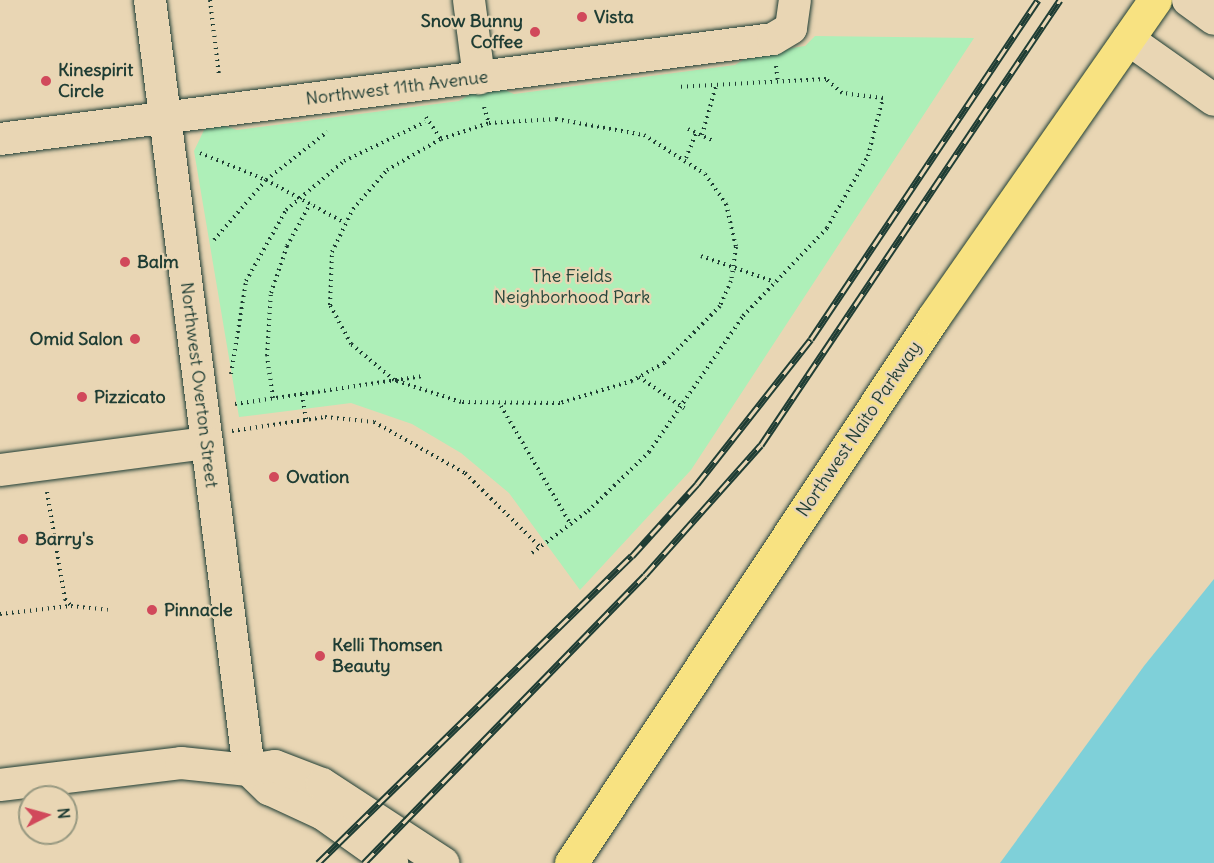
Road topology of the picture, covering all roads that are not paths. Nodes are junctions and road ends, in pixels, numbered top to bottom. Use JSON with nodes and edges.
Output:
{"nodes":[{"id":1,"x":150,"y":0,"type":"edge"},
{"id":2,"x":469,"y":0,"type":"edge"},
{"id":3,"x":1155,"y":0,"type":"edge"},
{"id":4,"x":1188,"y":0,"type":"edge"},
{"id":5,"x":793,"y":14,"type":"edge"},
{"id":6,"x":1214,"y":19,"type":"edge"},
{"id":7,"x":1128,"y":39,"type":"junction"},
{"id":8,"x":481,"y":92,"type":"junction"},
{"id":9,"x":1214,"y":100,"type":"edge"},
{"id":10,"x":165,"y":118,"type":"junction"},
{"id":11,"x":0,"y":140,"type":"edge"},
{"id":12,"x":206,"y":439,"type":"junction"},
{"id":13,"x":0,"y":470,"type":"edge"},
{"id":14,"x":249,"y":770,"type":"junction"},
{"id":15,"x":0,"y":785,"type":"edge"},
{"id":16,"x":392,"y":863,"type":"edge"},
{"id":17,"x":443,"y":863,"type":"edge"},
{"id":18,"x":571,"y":863,"type":"edge"}],
"edges":[{"from":1,"to":10,"type":"street","name":"Northwest Overton Street"},
{"from":2,"to":8,"type":"street"},
{"from":3,"to":7,"type":"main road","name":"Northwest Naito Parkway"},
{"from":4,"to":6,"type":"street"},
{"from":5,"to":8,"type":"street","name":"Northwest 11th Avenue"},
{"from":7,"to":9,"type":"street"},
{"from":7,"to":18,"type":"main road","name":"Northwest Naito Parkway"},
{"from":8,"to":10,"type":"street","name":"Northwest 11th Avenue"},
{"from":10,"to":11,"type":"street","name":"Northwest 11th Avenue"},
{"from":10,"to":12,"type":"street","name":"Northwest Overton Street"},
{"from":12,"to":13,"type":"street"},
{"from":12,"to":14,"type":"street","name":"Northwest Overton Street"},
{"from":14,"to":15,"type":"street"},
{"from":14,"to":16,"type":"street"},
{"from":14,"to":17,"type":"street"}]}
